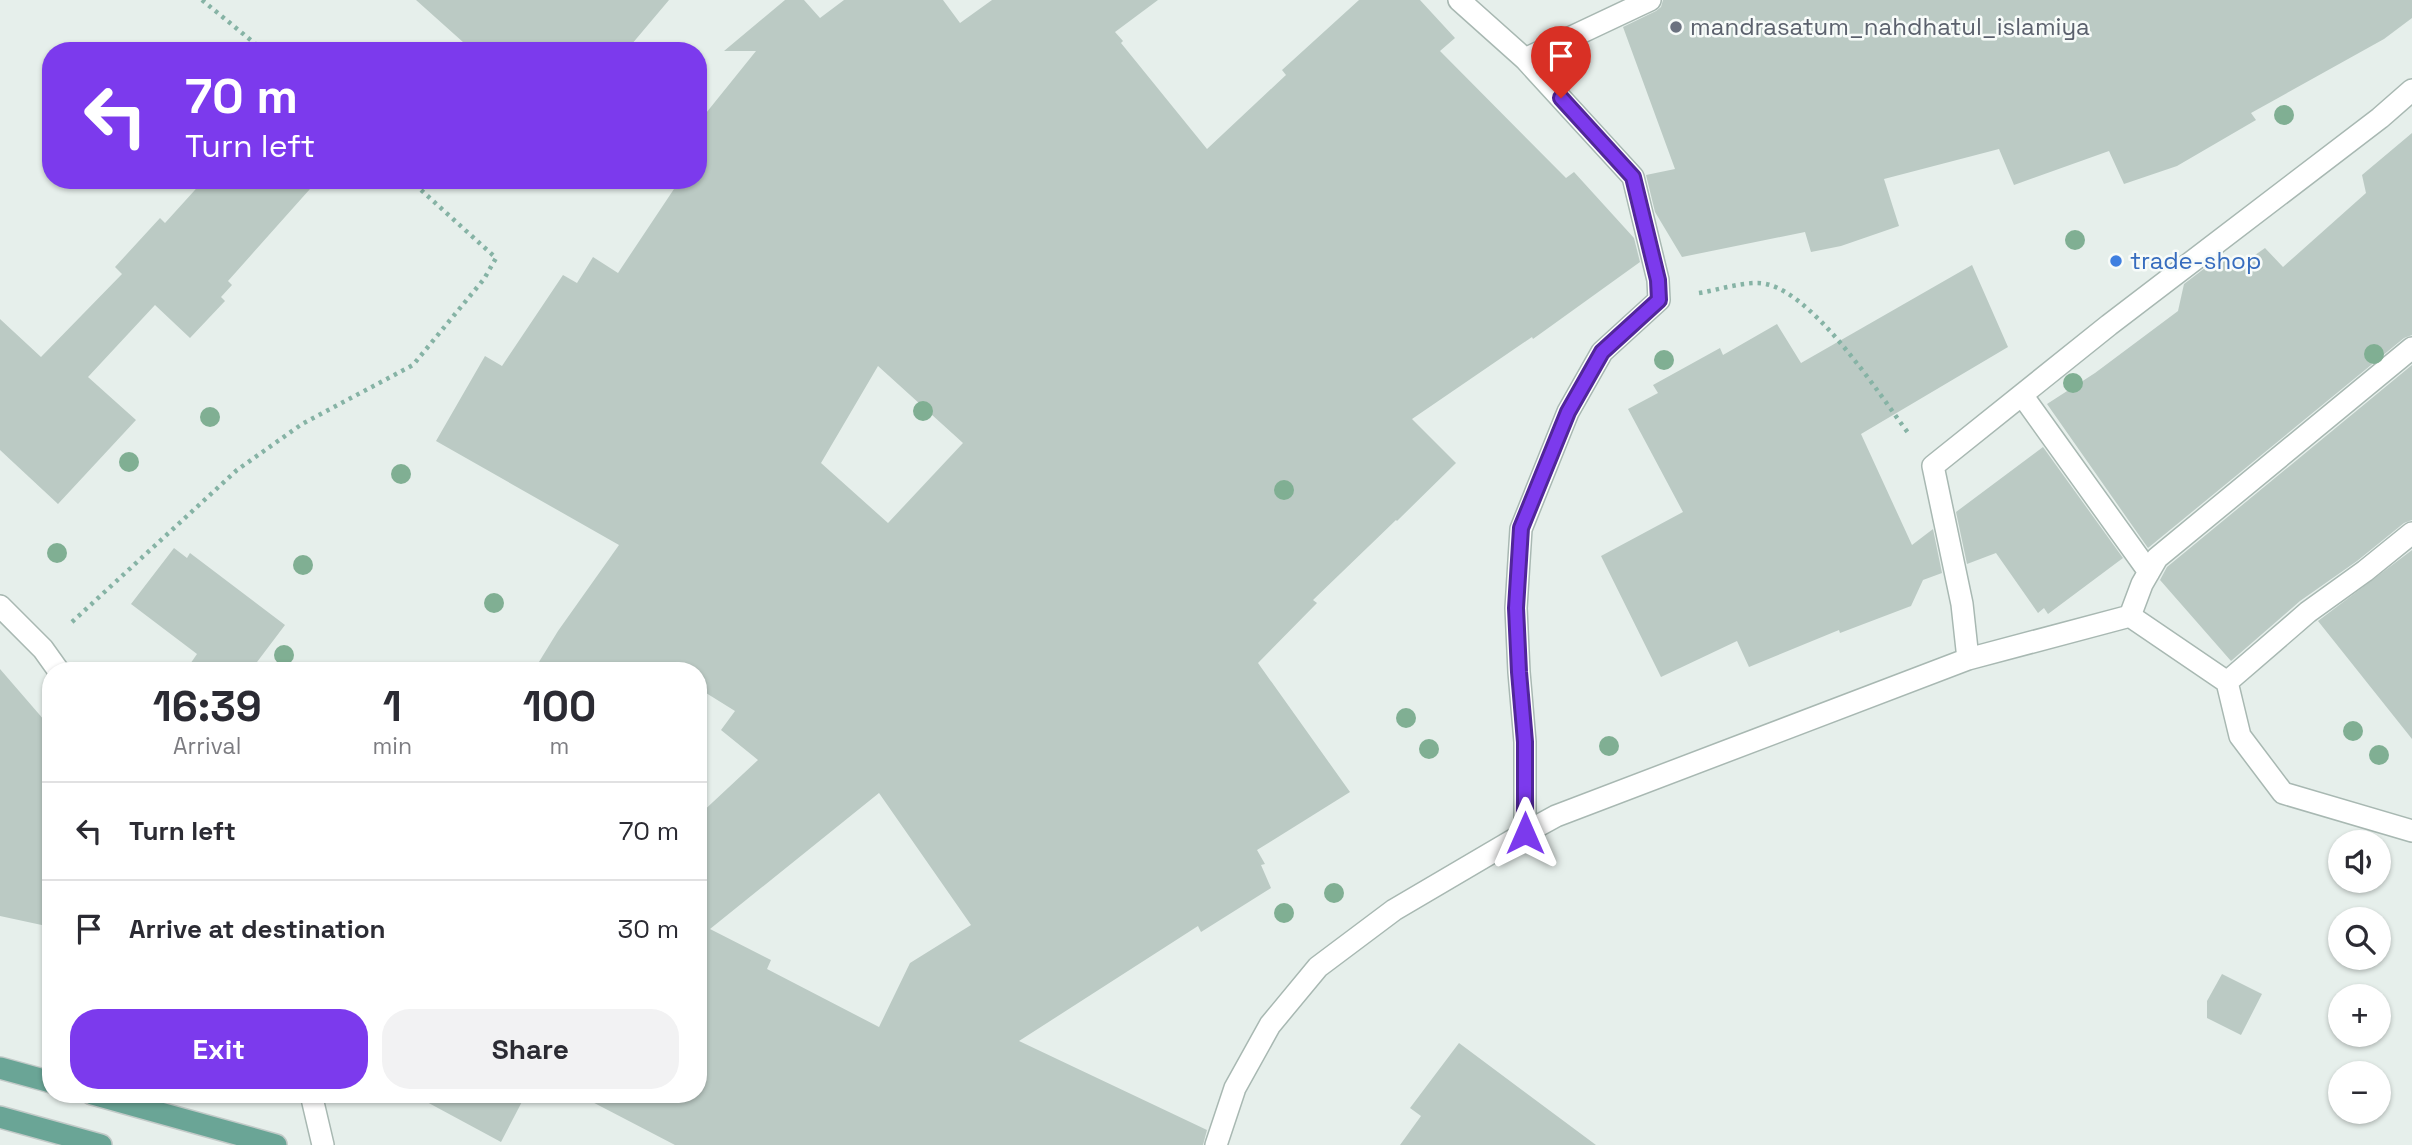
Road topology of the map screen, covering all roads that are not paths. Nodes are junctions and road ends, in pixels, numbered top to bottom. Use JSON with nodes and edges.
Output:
{"nodes":[{"id":1,"x":1459,"y":0,"type":"edge"},
{"id":2,"x":1650,"y":0,"type":"edge"},
{"id":3,"x":1525,"y":59,"type":"junction"},
{"id":4,"x":2412,"y":90,"type":"edge"},
{"id":5,"x":2412,"y":348,"type":"edge"},
{"id":6,"x":2022,"y":395,"type":"junction"},
{"id":7,"x":2412,"y":533,"type":"edge"},
{"id":8,"x":2149,"y":572,"type":"junction"},
{"id":9,"x":0,"y":606,"type":"edge"},
{"id":10,"x":2130,"y":616,"type":"junction"},
{"id":11,"x":1968,"y":659,"type":"junction"},
{"id":12,"x":52,"y":662,"type":"edge"},
{"id":13,"x":2227,"y":682,"type":"junction"},
{"id":14,"x":2412,"y":831,"type":"edge"},
{"id":15,"x":1525,"y":833,"type":"junction"},
{"id":16,"x":0,"y":1068,"type":"edge"},
{"id":17,"x":42,"y":1080,"type":"edge"},
{"id":18,"x":124,"y":1103,"type":"edge"},
{"id":19,"x":313,"y":1103,"type":"edge"},
{"id":20,"x":0,"y":1117,"type":"edge"},
{"id":21,"x":101,"y":1145,"type":"edge"},
{"id":22,"x":276,"y":1145,"type":"edge"},
{"id":23,"x":323,"y":1145,"type":"edge"},
{"id":24,"x":1216,"y":1145,"type":"edge"}],
"edges":[{"from":1,"to":3,"type":"street"},
{"from":2,"to":3,"type":"street"},
{"from":3,"to":15,"type":"street"},
{"from":4,"to":6,"type":"street"},
{"from":5,"to":8,"type":"street"},
{"from":6,"to":8,"type":"street"},
{"from":6,"to":11,"type":"street"},
{"from":7,"to":13,"type":"street"},
{"from":8,"to":10,"type":"street"},
{"from":9,"to":12,"type":"street"},
{"from":10,"to":11,"type":"street"},
{"from":10,"to":13,"type":"street"},
{"from":11,"to":15,"type":"street"},
{"from":13,"to":14,"type":"street"},
{"from":15,"to":24,"type":"street"},
{"from":16,"to":17,"type":"main road"},
{"from":18,"to":22,"type":"main road"},
{"from":19,"to":23,"type":"street"},
{"from":20,"to":21,"type":"main road"}]}
